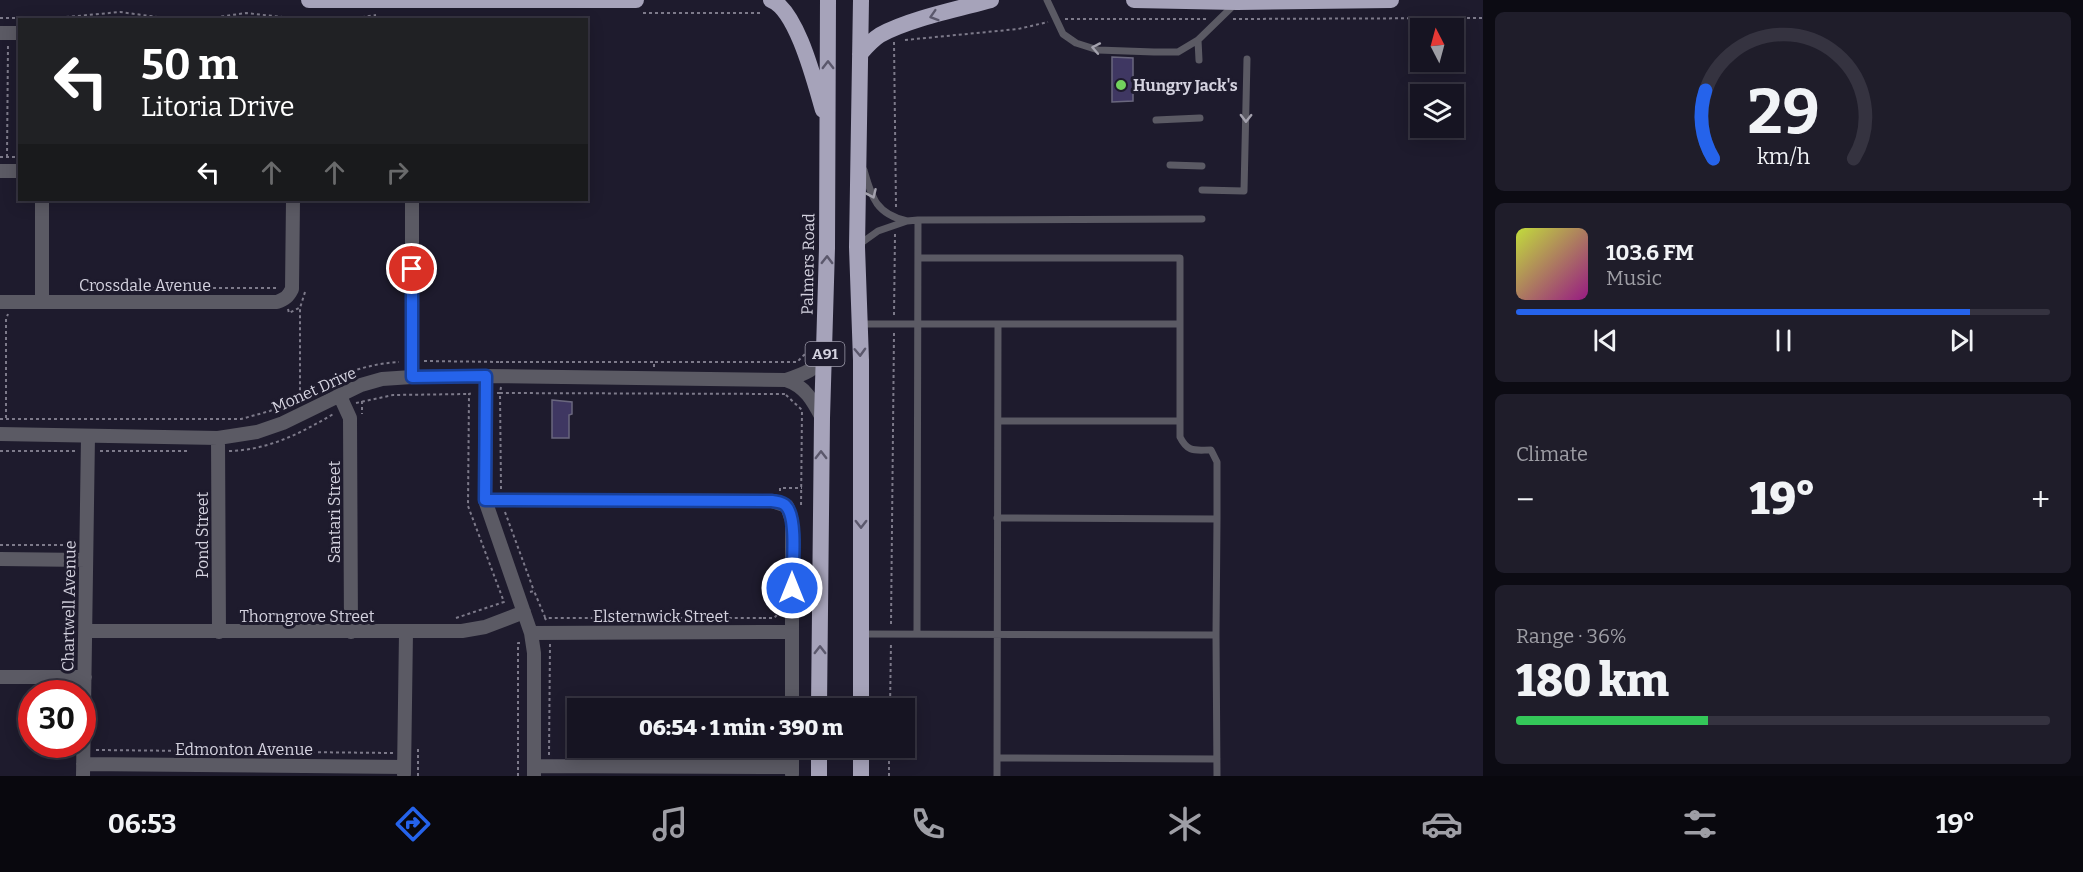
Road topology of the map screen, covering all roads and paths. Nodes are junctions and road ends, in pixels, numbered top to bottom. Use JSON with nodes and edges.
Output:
{"nodes":[{"id":1,"x":309,"y":0,"type":"edge"},
{"id":2,"x":636,"y":0,"type":"edge"},
{"id":3,"x":771,"y":0,"type":"edge"},
{"id":4,"x":828,"y":0,"type":"edge"},
{"id":5,"x":861,"y":0,"type":"edge"},
{"id":6,"x":991,"y":0,"type":"edge"},
{"id":7,"x":1047,"y":0,"type":"edge"},
{"id":8,"x":1134,"y":0,"type":"edge"},
{"id":9,"x":1391,"y":0,"type":"edge"},
{"id":10,"x":1237,"y":2,"type":"junction"},
{"id":11,"x":0,"y":18,"type":"edge"},
{"id":12,"x":18,"y":18,"type":"edge"},
{"id":13,"x":18,"y":18,"type":"edge"},
{"id":14,"x":56,"y":18,"type":"edge"},
{"id":15,"x":56,"y":18,"type":"edge"},
{"id":16,"x":165,"y":18,"type":"edge"},
{"id":17,"x":165,"y":18,"type":"edge"},
{"id":18,"x":211,"y":18,"type":"edge"},
{"id":19,"x":211,"y":18,"type":"edge"},
{"id":20,"x":291,"y":18,"type":"edge"},
{"id":21,"x":1483,"y":18,"type":"edge"},
{"id":22,"x":1058,"y":19,"type":"junction"},
{"id":23,"x":1221,"y":19,"type":"junction"},
{"id":24,"x":4,"y":38,"type":"edge"},
{"id":25,"x":905,"y":40,"type":"dead end"},
{"id":26,"x":1198,"y":40,"type":"junction"},
{"id":27,"x":894,"y":41,"type":"dead end"},
{"id":28,"x":860,"y":54,"type":"junction"},
{"id":29,"x":1247,"y":59,"type":"dead end"},
{"id":30,"x":1199,"y":60,"type":"dead end"},
{"id":31,"x":1200,"y":118,"type":"dead end"},
{"id":32,"x":1156,"y":120,"type":"dead end"},
{"id":33,"x":828,"y":128,"type":"junction"},
{"id":34,"x":859,"y":148,"type":"junction"},
{"id":35,"x":0,"y":157,"type":"edge"},
{"id":36,"x":7,"y":157,"type":"junction"},
{"id":37,"x":18,"y":157,"type":"edge"},
{"id":38,"x":1170,"y":165,"type":"dead end"},
{"id":39,"x":1202,"y":166,"type":"dead end"},
{"id":40,"x":0,"y":171,"type":"edge"},
{"id":41,"x":18,"y":171,"type":"edge"},
{"id":42,"x":1202,"y":190,"type":"dead end"},
{"id":43,"x":42,"y":201,"type":"edge"},
{"id":44,"x":292,"y":201,"type":"edge"},
{"id":45,"x":412,"y":201,"type":"edge"},
{"id":46,"x":1202,"y":219,"type":"dead end"},
{"id":47,"x":918,"y":220,"type":"junction"},
{"id":48,"x":896,"y":222,"type":"junction"},
{"id":49,"x":857,"y":246,"type":"junction"},
{"id":50,"x":918,"y":258,"type":"junction"},
{"id":51,"x":305,"y":282,"type":"dead end"},
{"id":52,"x":0,"y":302,"type":"edge"},
{"id":53,"x":42,"y":302,"type":"junction"},
{"id":54,"x":0,"y":313,"type":"edge"},
{"id":55,"x":860,"y":324,"type":"junction"},
{"id":56,"x":894,"y":324,"type":"junction"},
{"id":57,"x":918,"y":324,"type":"junction"},
{"id":58,"x":1180,"y":324,"type":"junction"},
{"id":59,"x":998,"y":325,"type":"junction"},
{"id":60,"x":819,"y":346,"type":"junction"},
{"id":61,"x":424,"y":361,"type":"dead end"},
{"id":62,"x":399,"y":362,"type":"dead end"},
{"id":63,"x":501,"y":362,"type":"dead end"},
{"id":64,"x":486,"y":376,"type":"junction"},
{"id":65,"x":412,"y":377,"type":"junction"},
{"id":66,"x":654,"y":378,"type":"junction"},
{"id":67,"x":786,"y":387,"type":"junction"},
{"id":68,"x":500,"y":393,"type":"dead end"},
{"id":69,"x":654,"y":393,"type":"junction"},
{"id":70,"x":469,"y":394,"type":"dead end"},
{"id":71,"x":300,"y":396,"type":"junction"},
{"id":72,"x":343,"y":400,"type":"junction"},
{"id":73,"x":362,"y":401,"type":"junction"},
{"id":74,"x":822,"y":418,"type":"junction"},
{"id":75,"x":0,"y":420,"type":"edge"},
{"id":76,"x":6,"y":420,"type":"junction"},
{"id":77,"x":998,"y":421,"type":"junction"},
{"id":78,"x":1180,"y":421,"type":"junction"},
{"id":79,"x":362,"y":424,"type":"dead end"},
{"id":80,"x":0,"y":434,"type":"edge"},
{"id":81,"x":88,"y":436,"type":"junction"},
{"id":82,"x":218,"y":438,"type":"junction"},
{"id":83,"x":0,"y":451,"type":"edge"},
{"id":84,"x":75,"y":451,"type":"dead end"},
{"id":85,"x":485,"y":500,"type":"junction"},
{"id":86,"x":997,"y":518,"type":"junction"},
{"id":87,"x":1217,"y":519,"type":"junction"},
{"id":88,"x":0,"y":545,"type":"edge"},
{"id":89,"x":74,"y":545,"type":"dead end"},
{"id":90,"x":0,"y":559,"type":"edge"},
{"id":91,"x":86,"y":560,"type":"junction"},
{"id":92,"x":504,"y":602,"type":"dead end"},
{"id":93,"x":524,"y":612,"type":"junction"},
{"id":94,"x":780,"y":613,"type":"dead end"},
{"id":95,"x":446,"y":618,"type":"dead end"},
{"id":96,"x":86,"y":631,"type":"junction"},
{"id":97,"x":219,"y":632,"type":"junction"},
{"id":98,"x":351,"y":632,"type":"junction"},
{"id":99,"x":406,"y":632,"type":"junction"},
{"id":100,"x":763,"y":632,"type":"junction"},
{"id":101,"x":791,"y":632,"type":"junction"},
{"id":102,"x":531,"y":633,"type":"junction"},
{"id":103,"x":861,"y":634,"type":"junction"},
{"id":104,"x":891,"y":634,"type":"junction"},
{"id":105,"x":917,"y":634,"type":"junction"},
{"id":106,"x":996,"y":634,"type":"junction"},
{"id":107,"x":1216,"y":635,"type":"junction"},
{"id":108,"x":0,"y":677,"type":"edge"},
{"id":109,"x":85,"y":677,"type":"junction"},
{"id":110,"x":792,"y":698,"type":"edge"},
{"id":111,"x":819,"y":698,"type":"edge"},
{"id":112,"x":861,"y":698,"type":"edge"},
{"id":113,"x":890,"y":698,"type":"edge"},
{"id":114,"x":394,"y":753,"type":"dead end"},
{"id":115,"x":819,"y":758,"type":"edge"},
{"id":116,"x":861,"y":758,"type":"edge"},
{"id":117,"x":889,"y":758,"type":"edge"},
{"id":118,"x":997,"y":758,"type":"junction"},
{"id":119,"x":1217,"y":759,"type":"junction"},
{"id":120,"x":87,"y":768,"type":"edge"},
{"id":121,"x":208,"y":771,"type":"edge"},
{"id":122,"x":534,"y":771,"type":"edge"},
{"id":123,"x":664,"y":771,"type":"edge"},
{"id":124,"x":404,"y":772,"type":"edge"},
{"id":125,"x":792,"y":772,"type":"edge"},
{"id":126,"x":819,"y":776,"type":"edge"},
{"id":127,"x":861,"y":776,"type":"edge"},
{"id":128,"x":889,"y":776,"type":"edge"},
{"id":129,"x":997,"y":776,"type":"edge"},
{"id":130,"x":1217,"y":776,"type":"edge"}],
"edges":[{"from":1,"to":2,"type":"highway"},
{"from":3,"to":33,"type":"highway"},
{"from":33,"to":4,"type":"highway","name":"Palmers Road","number":"A91","one_way":true},
{"from":5,"to":28,"type":"highway","number":"A91"},
{"from":6,"to":28,"type":"highway","one_way":true},
{"from":7,"to":22,"type":"lane"},
{"from":8,"to":10,"type":"highway"},
{"from":9,"to":10,"type":"highway"},
{"from":10,"to":23,"type":"lane"},
{"from":11,"to":12,"type":"path"},
{"from":13,"to":14,"type":"path"},
{"from":15,"to":16,"type":"path"},
{"from":17,"to":18,"type":"path"},
{"from":19,"to":20,"type":"path"},
{"from":21,"to":23,"type":"path"},
{"from":22,"to":23,"type":"path"},
{"from":22,"to":25,"type":"path"},
{"from":26,"to":22,"type":"lane","one_way":true},
{"from":23,"to":26,"type":"lane"},
{"from":24,"to":36,"type":"path"},
{"from":26,"to":30,"type":"lane"},
{"from":27,"to":48,"type":"path"},
{"from":28,"to":34,"type":"highway","number":"A91"},
{"from":29,"to":42,"type":"lane","one_way":true},
{"from":31,"to":32,"type":"lane"},
{"from":60,"to":33,"type":"highway","name":"Palmers Road","number":"A91","one_way":true},
{"from":34,"to":48,"type":"lane","one_way":true},
{"from":34,"to":49,"type":"highway","number":"A91"},
{"from":35,"to":36,"type":"path"},
{"from":36,"to":37,"type":"path"},
{"from":38,"to":39,"type":"lane"},
{"from":40,"to":41,"type":"street"},
{"from":43,"to":53,"type":"street"},
{"from":44,"to":53,"type":"street","name":"Crossdale Avenue"},
{"from":45,"to":65,"type":"street"},
{"from":46,"to":47,"type":"lane"},
{"from":47,"to":48,"type":"lane"},
{"from":47,"to":50,"type":"lane"},
{"from":48,"to":49,"type":"lane"},
{"from":48,"to":56,"type":"path"},
{"from":49,"to":55,"type":"highway","number":"A91"},
{"from":50,"to":57,"type":"lane"},
{"from":50,"to":58,"type":"lane"},
{"from":51,"to":71,"type":"path"},
{"from":52,"to":53,"type":"street","name":"Crossdale Avenue"},
{"from":54,"to":76,"type":"path"},
{"from":55,"to":56,"type":"lane"},
{"from":55,"to":103,"type":"highway","number":"A91","one_way":true},
{"from":56,"to":57,"type":"lane"},
{"from":56,"to":104,"type":"path"},
{"from":57,"to":59,"type":"lane"},
{"from":57,"to":105,"type":"lane"},
{"from":58,"to":59,"type":"lane"},
{"from":58,"to":78,"type":"lane"},
{"from":59,"to":77,"type":"lane"},
{"from":60,"to":66,"type":"path"},
{"from":60,"to":67,"type":"street","name":"Monet Drive"},
{"from":60,"to":74,"type":"highway","name":"Palmers Road","number":"A91"},
{"from":61,"to":63,"type":"path"},
{"from":62,"to":71,"type":"path"},
{"from":64,"to":65,"type":"street","name":"Monet Drive"},
{"from":64,"to":66,"type":"street","name":"Monet Drive"},
{"from":64,"to":85,"type":"street"},
{"from":65,"to":72,"type":"street","name":"Monet Drive"},
{"from":66,"to":67,"type":"street","name":"Monet Drive"},
{"from":66,"to":69,"type":"path"},
{"from":67,"to":69,"type":"path"},
{"from":67,"to":74,"type":"street"},
{"from":68,"to":69,"type":"path"},
{"from":70,"to":73,"type":"path"},
{"from":71,"to":76,"type":"path"},
{"from":72,"to":73,"type":"path"},
{"from":72,"to":82,"type":"street","name":"Monet Drive"},
{"from":72,"to":98,"type":"street","name":"Santari Street"},
{"from":73,"to":79,"type":"path"},
{"from":111,"to":74,"type":"highway","name":"Palmers Road","number":"A91","one_way":true},
{"from":75,"to":76,"type":"path"},
{"from":77,"to":78,"type":"lane"},
{"from":77,"to":86,"type":"lane"},
{"from":78,"to":87,"type":"lane"},
{"from":80,"to":81,"type":"street","name":"Monet Drive"},
{"from":81,"to":82,"type":"street","name":"Monet Drive"},
{"from":81,"to":91,"type":"street","name":"Chartwell Avenue"},
{"from":82,"to":97,"type":"street","name":"Pond Street"},
{"from":83,"to":84,"type":"path"},
{"from":85,"to":93,"type":"street"},
{"from":85,"to":101,"type":"street"},
{"from":86,"to":87,"type":"lane"},
{"from":86,"to":106,"type":"lane"},
{"from":87,"to":107,"type":"lane"},
{"from":88,"to":89,"type":"path"},
{"from":90,"to":91,"type":"street"},
{"from":91,"to":96,"type":"street","name":"Chartwell Avenue"},
{"from":92,"to":95,"type":"path"},
{"from":93,"to":99,"type":"street","name":"Thorngrove Street"},
{"from":93,"to":102,"type":"street"},
{"from":94,"to":100,"type":"path"},
{"from":96,"to":97,"type":"street","name":"Thorngrove Street"},
{"from":96,"to":109,"type":"street","name":"Chartwell Avenue"},
{"from":97,"to":98,"type":"street","name":"Thorngrove Street"},
{"from":98,"to":99,"type":"street","name":"Thorngrove Street"},
{"from":99,"to":124,"type":"street"},
{"from":100,"to":101,"type":"street","name":"Elsternwick Street"},
{"from":100,"to":102,"type":"street","name":"Elsternwick Street"},
{"from":101,"to":110,"type":"street"},
{"from":102,"to":122,"type":"street"},
{"from":103,"to":104,"type":"lane"},
{"from":103,"to":112,"type":"highway","number":"A91"},
{"from":104,"to":105,"type":"lane"},
{"from":104,"to":113,"type":"path"},
{"from":105,"to":106,"type":"lane"},
{"from":106,"to":107,"type":"lane"},
{"from":106,"to":118,"type":"lane"},
{"from":107,"to":119,"type":"lane"},
{"from":108,"to":109,"type":"street"},
{"from":109,"to":120,"type":"street","name":"Chartwell Avenue"},
{"from":114,"to":120,"type":"path"},
{"from":115,"to":126,"type":"highway"},
{"from":116,"to":127,"type":"highway"},
{"from":117,"to":128,"type":"path"},
{"from":118,"to":119,"type":"lane"},
{"from":118,"to":129,"type":"lane"},
{"from":119,"to":130,"type":"lane"},
{"from":120,"to":121,"type":"street","name":"Edmonton Avenue"},
{"from":121,"to":124,"type":"street","name":"Edmonton Avenue"},
{"from":122,"to":123,"type":"street"},
{"from":123,"to":125,"type":"street"}]}
